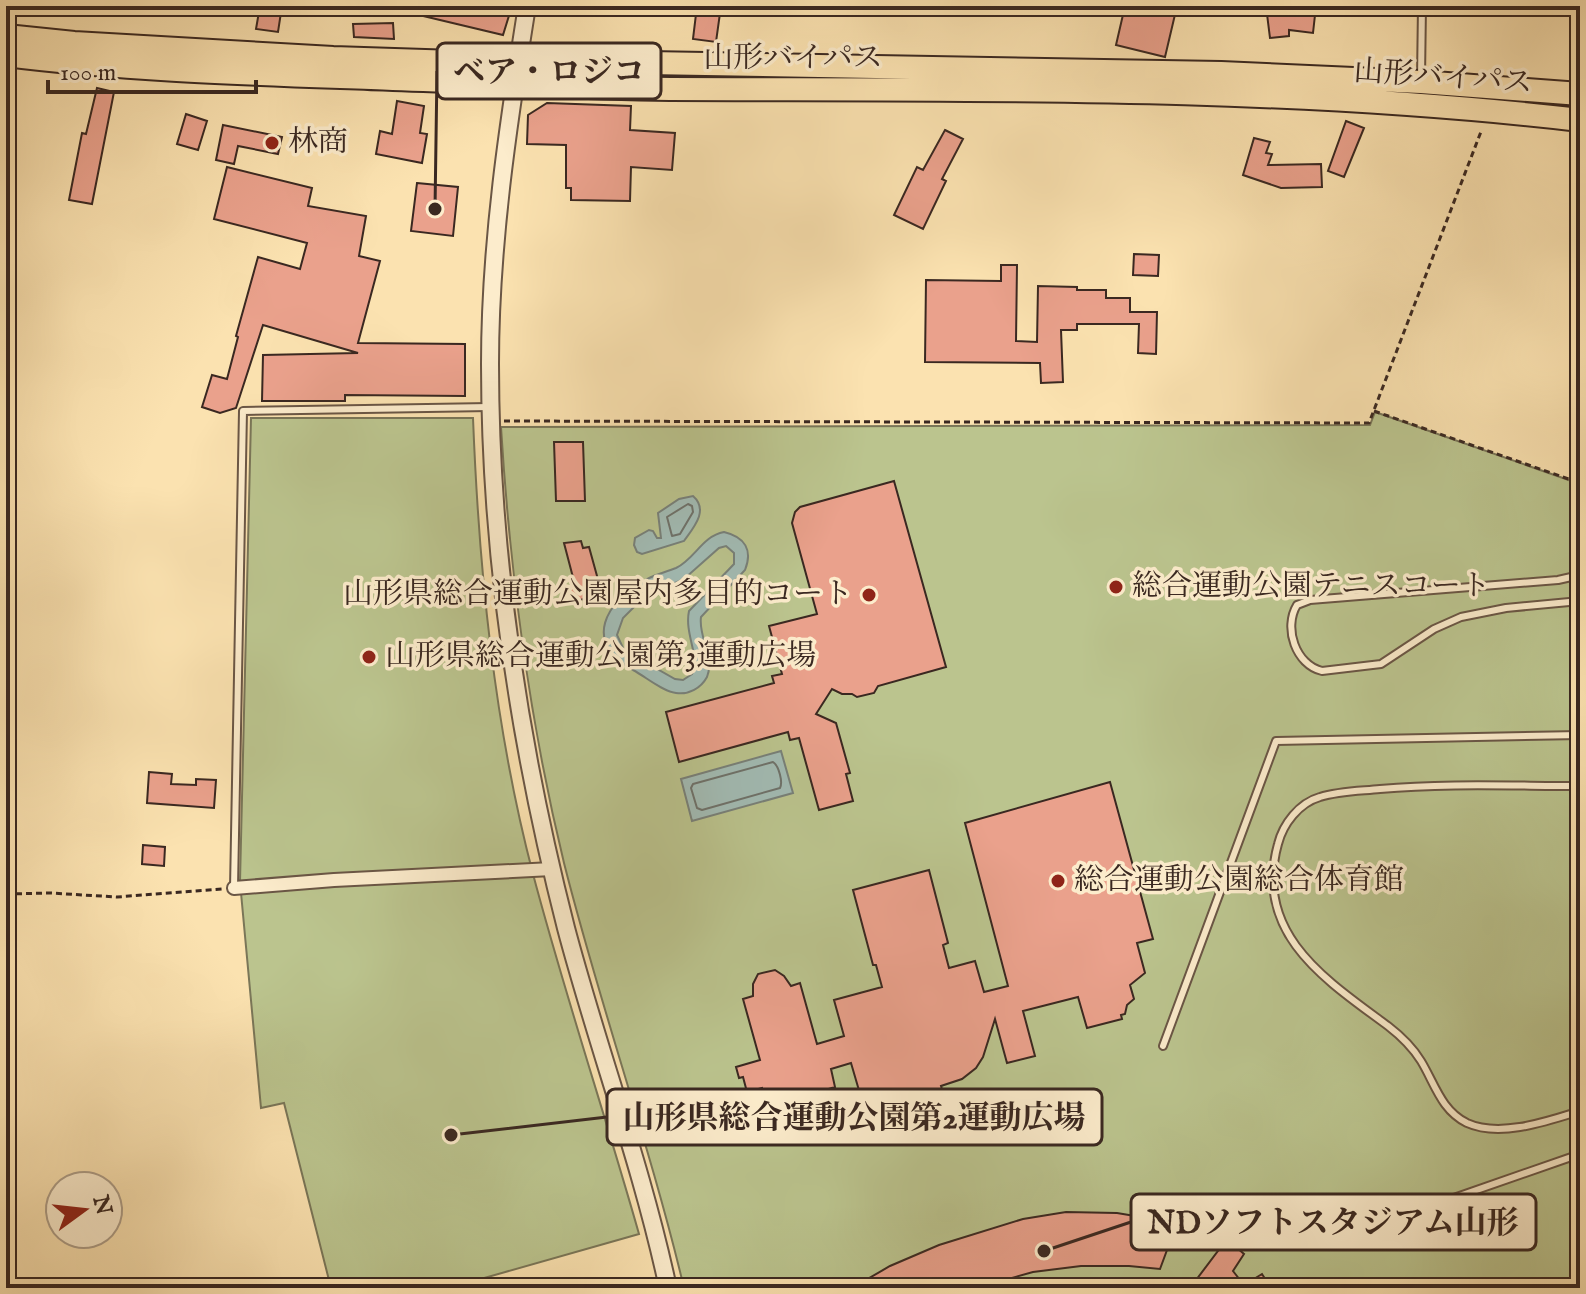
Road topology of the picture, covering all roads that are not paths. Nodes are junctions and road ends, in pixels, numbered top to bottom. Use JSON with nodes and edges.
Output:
{"nodes":[{"id":1,"x":527,"y":6,"type":"edge"},
{"id":2,"x":1422,"y":6,"type":"edge"},
{"id":3,"x":6,"y":36,"type":"edge"},
{"id":4,"x":6,"y":55,"type":"edge"},
{"id":5,"x":516,"y":74,"type":"junction"},
{"id":6,"x":1421,"y":82,"type":"junction"},
{"id":7,"x":1580,"y":94,"type":"edge"},
{"id":8,"x":1580,"y":120,"type":"edge"},
{"id":9,"x":492,"y":414,"type":"junction"},
{"id":10,"x":1580,"y":575,"type":"edge"},
{"id":11,"x":1580,"y":601,"type":"edge"},
{"id":12,"x":1580,"y":735,"type":"edge"},
{"id":13,"x":1580,"y":786,"type":"edge"},
{"id":14,"x":552,"y":869,"type":"junction"},
{"id":15,"x":234,"y":888,"type":"joint"},
{"id":16,"x":1163,"y":1046,"type":"dead end"},
{"id":17,"x":1580,"y":1111,"type":"edge"},
{"id":18,"x":1580,"y":1154,"type":"edge"},
{"id":19,"x":1445,"y":1201,"type":"dead end"},
{"id":20,"x":668,"y":1288,"type":"edge"}],
"edges":[{"from":1,"to":5,"type":"street"},
{"from":2,"to":6,"type":"lane"},
{"from":3,"to":5,"type":"highway","name":"山形バイパス"},
{"from":4,"to":5,"type":"highway","name":"山形バイパス"},
{"from":5,"to":6,"type":"highway","name":"山形バイパス"},
{"from":5,"to":8,"type":"highway","name":"山形バイパス"},
{"from":5,"to":9,"type":"street"},
{"from":6,"to":7,"type":"highway","name":"山形バイパス"},
{"from":9,"to":14,"type":"street"},
{"from":9,"to":15,"type":"lane"},
{"from":10,"to":11,"type":"lane"},
{"from":12,"to":16,"type":"lane"},
{"from":13,"to":17,"type":"lane"},
{"from":14,"to":15,"type":"street"},
{"from":14,"to":20,"type":"street"},
{"from":18,"to":19,"type":"lane"}]}
